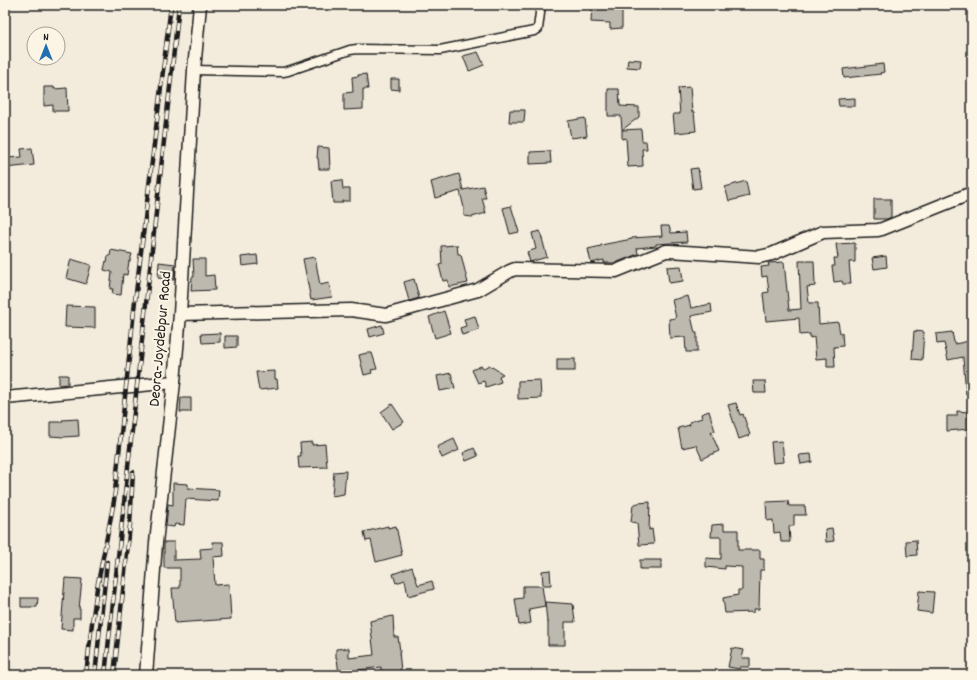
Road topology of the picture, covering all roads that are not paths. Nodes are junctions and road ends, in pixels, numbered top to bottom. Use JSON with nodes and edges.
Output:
{"nodes":[{"id":1,"x":200,"y":5,"type":"edge"},
{"id":2,"x":541,"y":5,"type":"edge"},
{"id":3,"x":194,"y":70,"type":"junction"},
{"id":4,"x":972,"y":193,"type":"edge"},
{"id":5,"x":180,"y":314,"type":"junction"},
{"id":6,"x":174,"y":382,"type":"junction"},
{"id":7,"x":5,"y":398,"type":"edge"},
{"id":8,"x":146,"y":675,"type":"edge"}],
"edges":[{"from":1,"to":3,"type":"street","name":"Deora-Joydebpur Road"},
{"from":2,"to":3,"type":"street"},
{"from":3,"to":5,"type":"street","name":"Deora-Joydebpur Road"},
{"from":4,"to":5,"type":"street"},
{"from":5,"to":6,"type":"street","name":"Deora-Joydebpur Road"},
{"from":6,"to":7,"type":"street"},
{"from":6,"to":8,"type":"street","name":"Deora-Joydebpur Road"}]}
